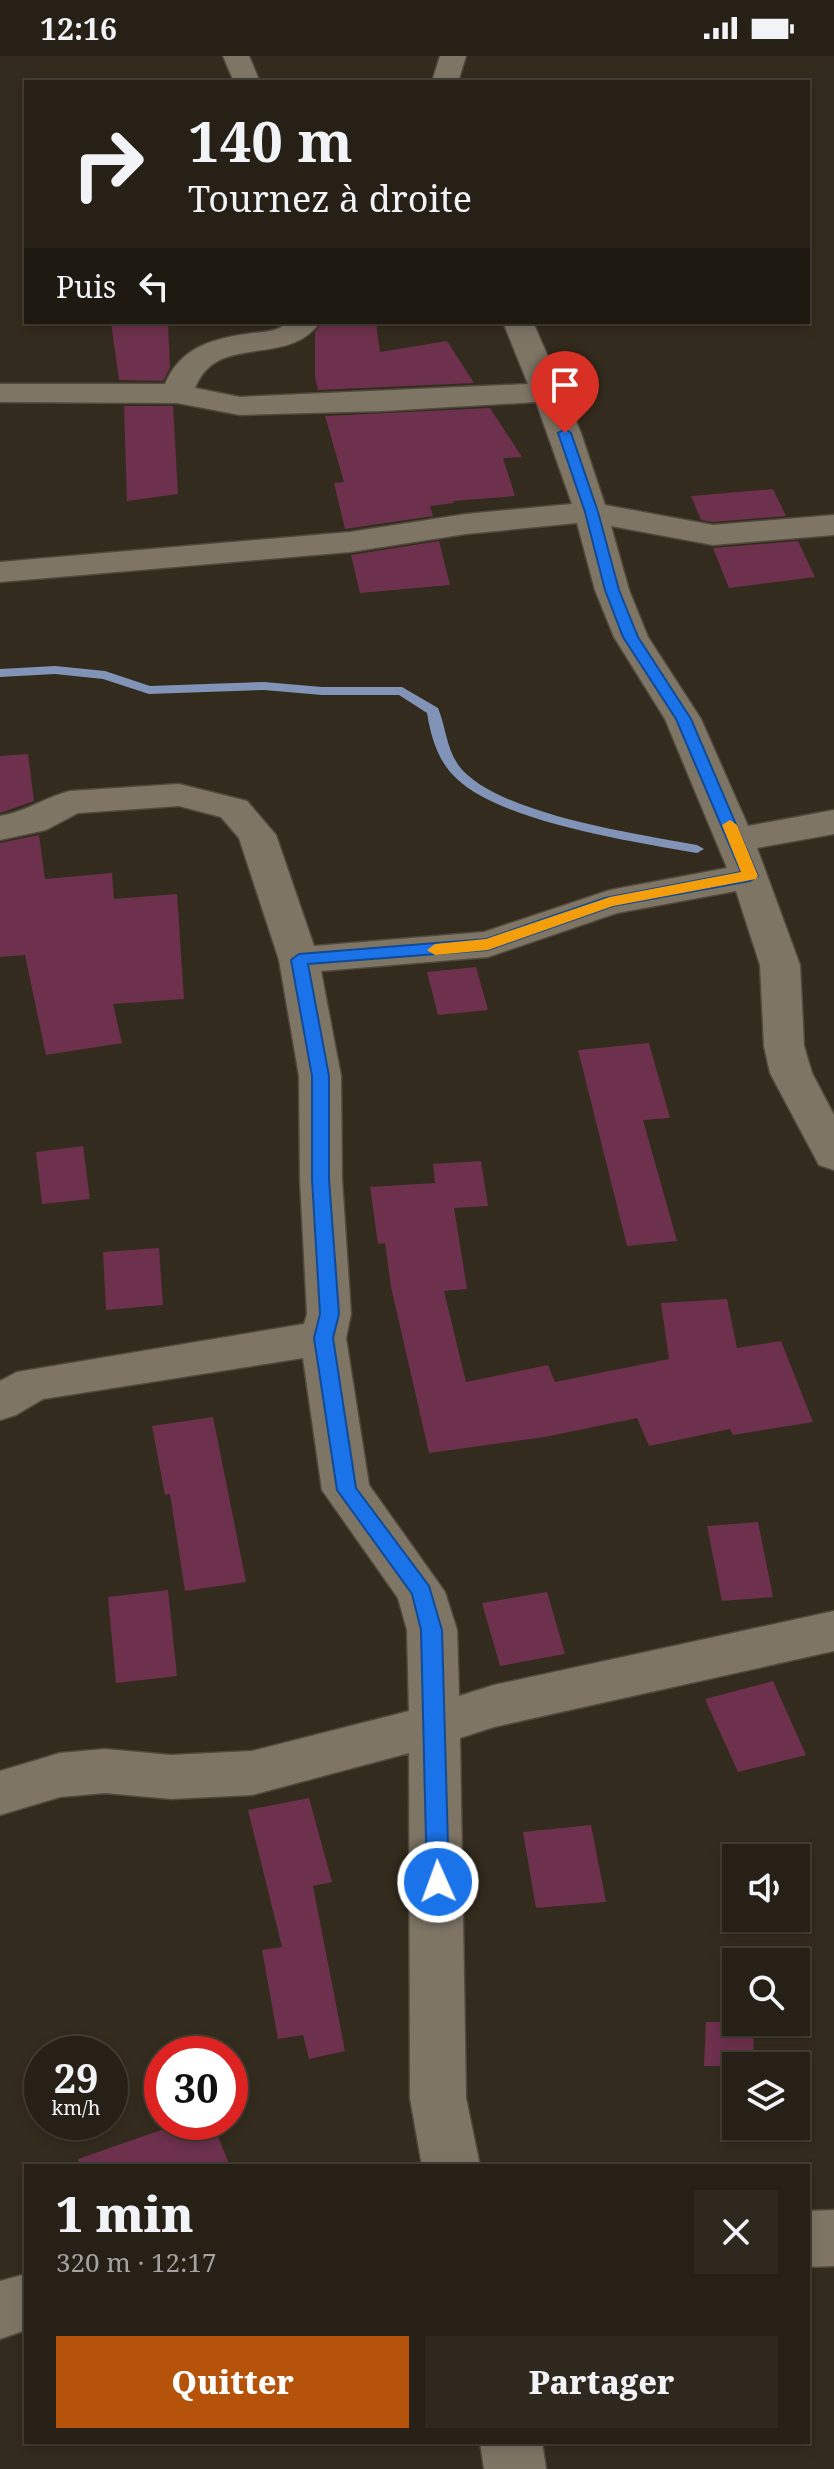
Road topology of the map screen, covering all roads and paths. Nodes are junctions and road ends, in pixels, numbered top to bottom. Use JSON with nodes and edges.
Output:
{"nodes":[{"id":1,"x":236,"y":56,"type":"edge"},
{"id":2,"x":453,"y":56,"type":"edge"},
{"id":3,"x":246,"y":80,"type":"edge"},
{"id":4,"x":446,"y":80,"type":"edge"},
{"id":5,"x":304,"y":324,"type":"edge"},
{"id":6,"x":519,"y":324,"type":"edge"},
{"id":7,"x":546,"y":392,"type":"junction"},
{"id":8,"x":0,"y":393,"type":"edge"},
{"id":9,"x":177,"y":394,"type":"junction"},
{"id":10,"x":591,"y":512,"type":"junction"},
{"id":11,"x":834,"y":525,"type":"edge"},
{"id":12,"x":0,"y":572,"type":"edge"},
{"id":13,"x":834,"y":822,"type":"edge"},
{"id":14,"x":0,"y":828,"type":"edge"},
{"id":15,"x":743,"y":858,"type":"junction"},
{"id":16,"x":299,"y":960,"type":"junction"},
{"id":17,"x":834,"y":1155,"type":"edge"},
{"id":18,"x":323,"y":1338,"type":"junction"},
{"id":19,"x":0,"y":1403,"type":"edge"},
{"id":20,"x":834,"y":1631,"type":"edge"},
{"id":21,"x":432,"y":1726,"type":"junction"},
{"id":22,"x":0,"y":1793,"type":"edge"},
{"id":23,"x":451,"y":2164,"type":"edge"},
{"id":24,"x":834,"y":2238,"type":"edge"},
{"id":25,"x":810,"y":2239,"type":"edge"},
{"id":26,"x":24,"y":2303,"type":"edge"},
{"id":27,"x":0,"y":2310,"type":"edge"},
{"id":28,"x":511,"y":2444,"type":"edge"},
{"id":29,"x":515,"y":2469,"type":"edge"}],
"edges":[{"from":1,"to":3,"type":"street"},
{"from":2,"to":4,"type":"street"},
{"from":5,"to":9,"type":"street"},
{"from":6,"to":7,"type":"street"},
{"from":7,"to":9,"type":"street"},
{"from":7,"to":10,"type":"street"},
{"from":8,"to":9,"type":"street"},
{"from":10,"to":11,"type":"street"},
{"from":10,"to":12,"type":"street"},
{"from":10,"to":15,"type":"street"},
{"from":13,"to":15,"type":"street"},
{"from":14,"to":16,"type":"street"},
{"from":15,"to":16,"type":"street"},
{"from":15,"to":17,"type":"street"},
{"from":16,"to":18,"type":"street"},
{"from":18,"to":19,"type":"street"},
{"from":18,"to":21,"type":"street"},
{"from":20,"to":21,"type":"street"},
{"from":21,"to":22,"type":"street"},
{"from":21,"to":23,"type":"street"},
{"from":24,"to":25,"type":"street"},
{"from":26,"to":27,"type":"street"},
{"from":28,"to":29,"type":"street"}]}
